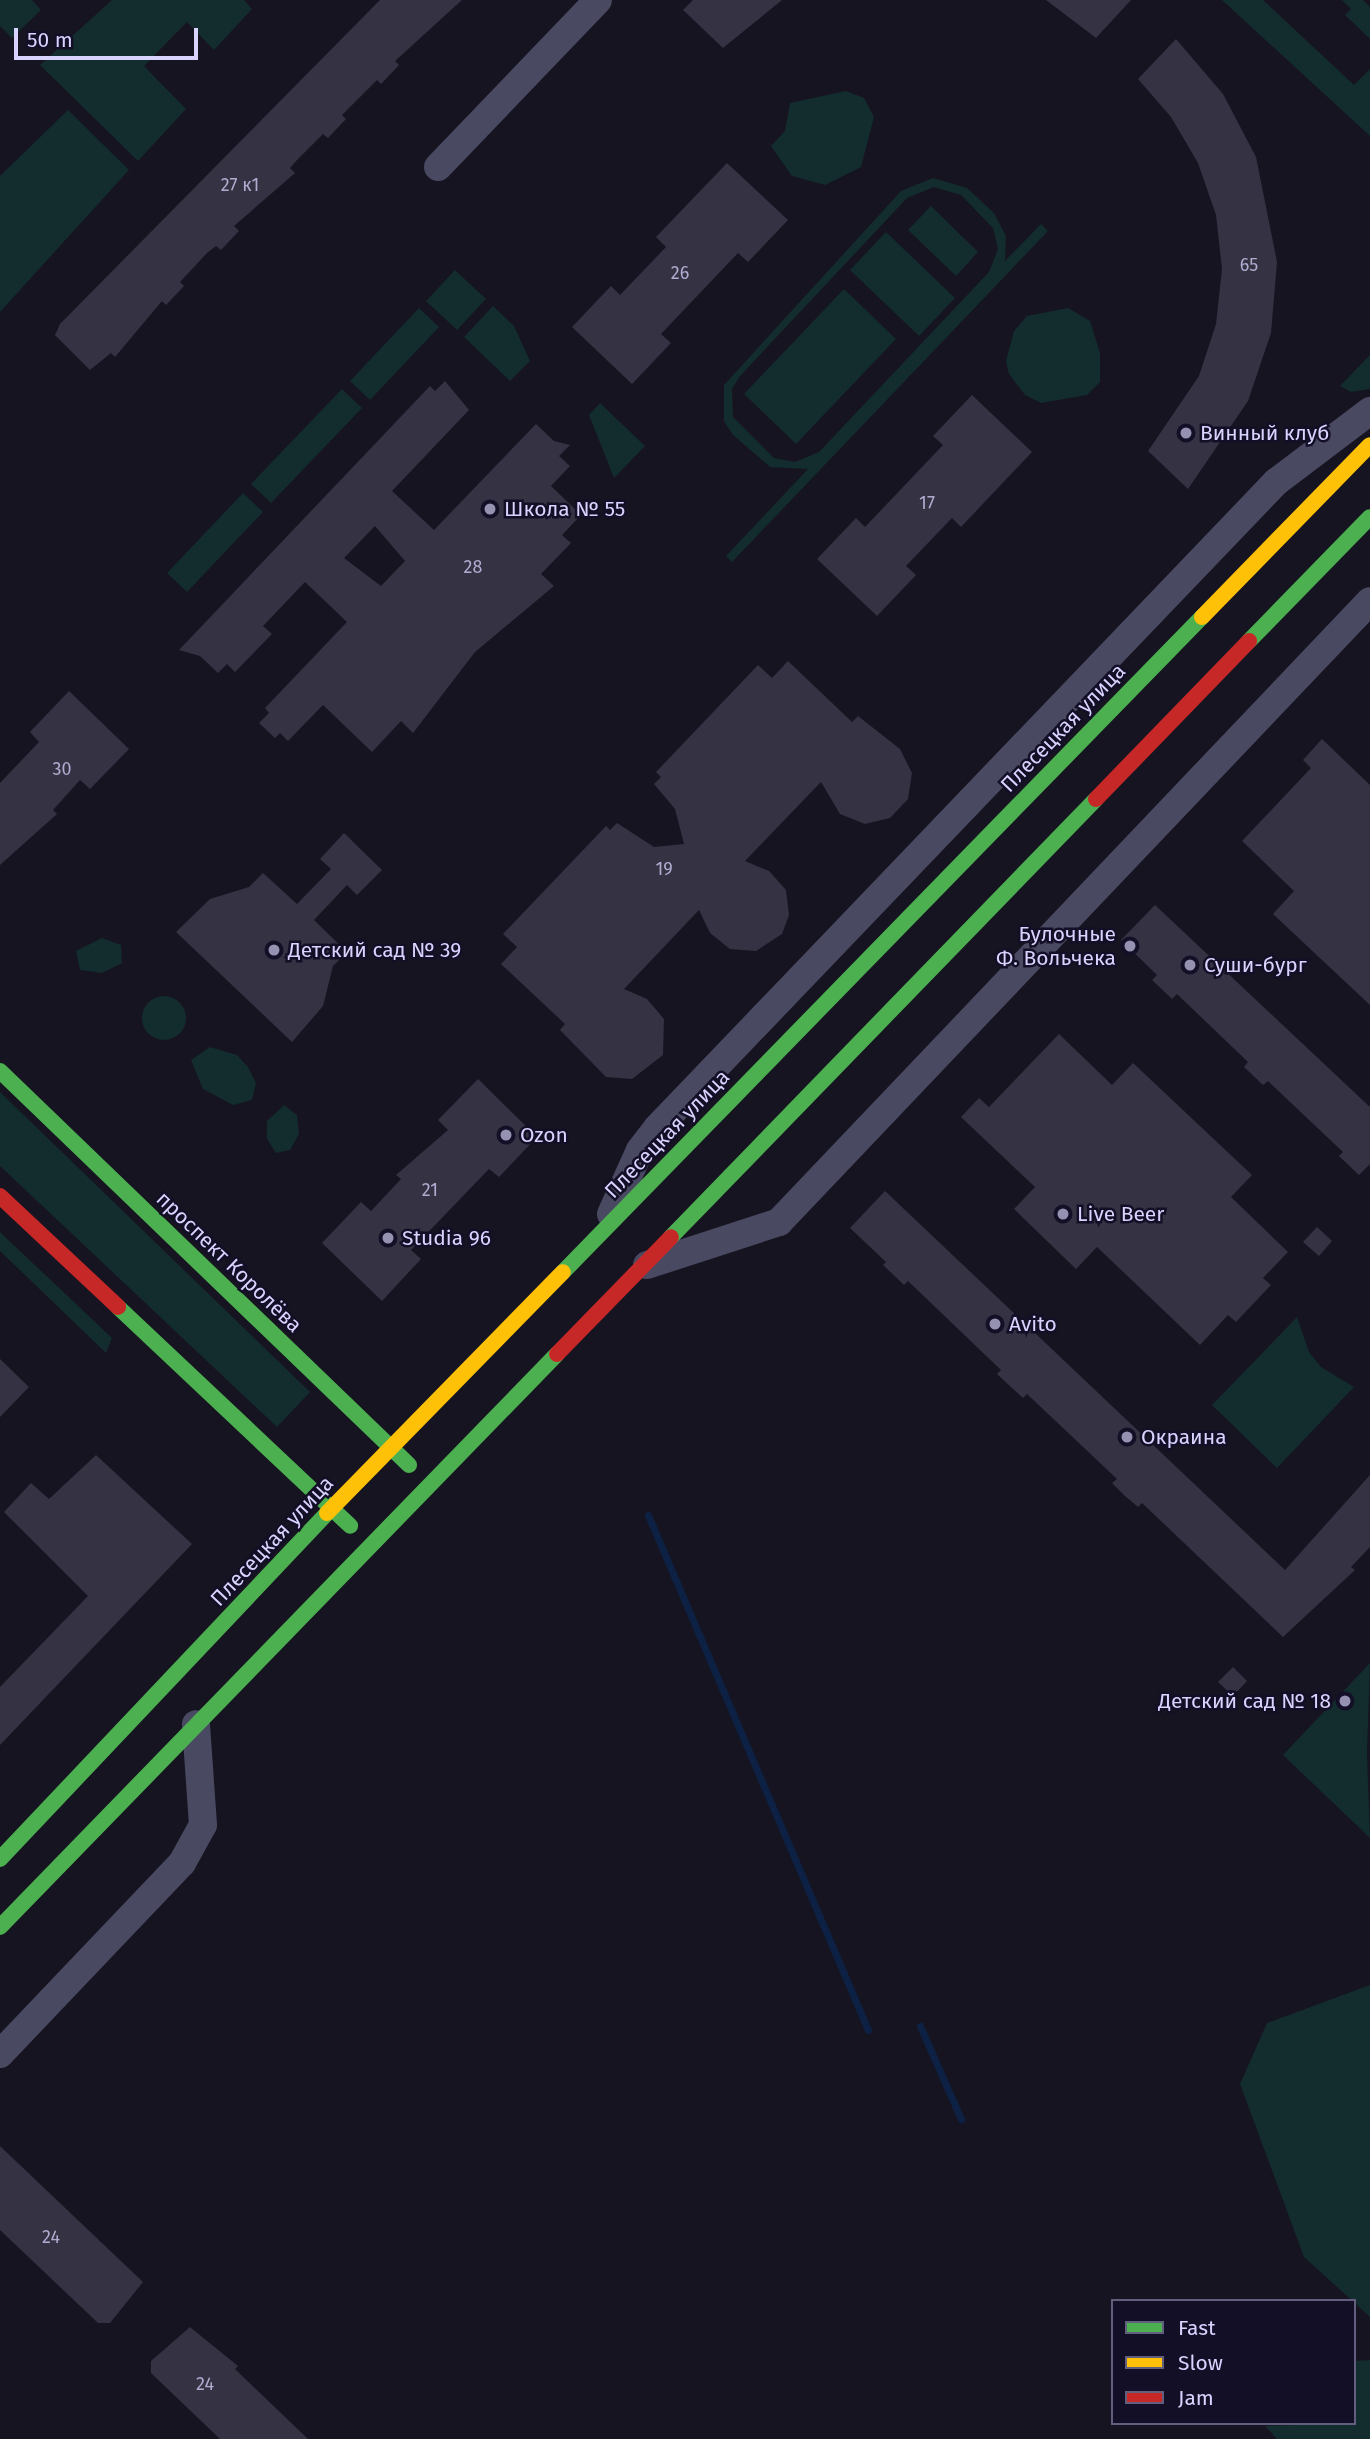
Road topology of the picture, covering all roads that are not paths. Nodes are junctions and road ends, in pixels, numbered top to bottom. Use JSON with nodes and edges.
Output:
{"nodes":[{"id":1,"x":598,"y":0,"type":"edge"},
{"id":2,"x":438,"y":167,"type":"dead end"},
{"id":3,"x":1370,"y":411,"type":"edge"},
{"id":4,"x":1370,"y":445,"type":"edge"},
{"id":5,"x":1370,"y":517,"type":"edge"},
{"id":6,"x":1370,"y":601,"type":"edge"},
{"id":7,"x":0,"y":1071,"type":"edge"},
{"id":8,"x":0,"y":1196,"type":"edge"},
{"id":9,"x":604,"y":1228,"type":"junction"},
{"id":10,"x":638,"y":1268,"type":"junction"},
{"id":11,"x":391,"y":1447,"type":"junction"},
{"id":12,"x":428,"y":1484,"type":"junction"},
{"id":13,"x":332,"y":1508,"type":"junction"},
{"id":14,"x":369,"y":1544,"type":"junction"},
{"id":15,"x":196,"y":1724,"type":"junction"},
{"id":16,"x":64,"y":1792,"type":"junction"},
{"id":17,"x":0,"y":1831,"type":"edge"},
{"id":18,"x":0,"y":1858,"type":"edge"},
{"id":19,"x":0,"y":1927,"type":"edge"},
{"id":20,"x":0,"y":2054,"type":"edge"}],
"edges":[{"from":1,"to":2,"type":"street"},
{"from":3,"to":9,"type":"street"},
{"from":4,"to":9,"type":"main road","name":"Плесецкая улица"},
{"from":5,"to":10,"type":"main road"},
{"from":6,"to":10,"type":"street"},
{"from":7,"to":11,"type":"main road","name":"проспект Королёва"},
{"from":8,"to":13,"type":"main road"},
{"from":9,"to":11,"type":"main road","name":"Плесецкая улица"},
{"from":10,"to":12,"type":"main road"},
{"from":11,"to":12,"type":"main road","name":"проспект Королёва"},
{"from":11,"to":13,"type":"main road","name":"Плесецкая улица"},
{"from":12,"to":14,"type":"main road"},
{"from":13,"to":14,"type":"main road"},
{"from":13,"to":16,"type":"main road","name":"Плесецкая улица"},
{"from":14,"to":15,"type":"main road"},
{"from":15,"to":19,"type":"main road"},
{"from":15,"to":20,"type":"street"},
{"from":16,"to":17,"type":"street"},
{"from":16,"to":18,"type":"main road","name":"Плесецкая улица"}]}
